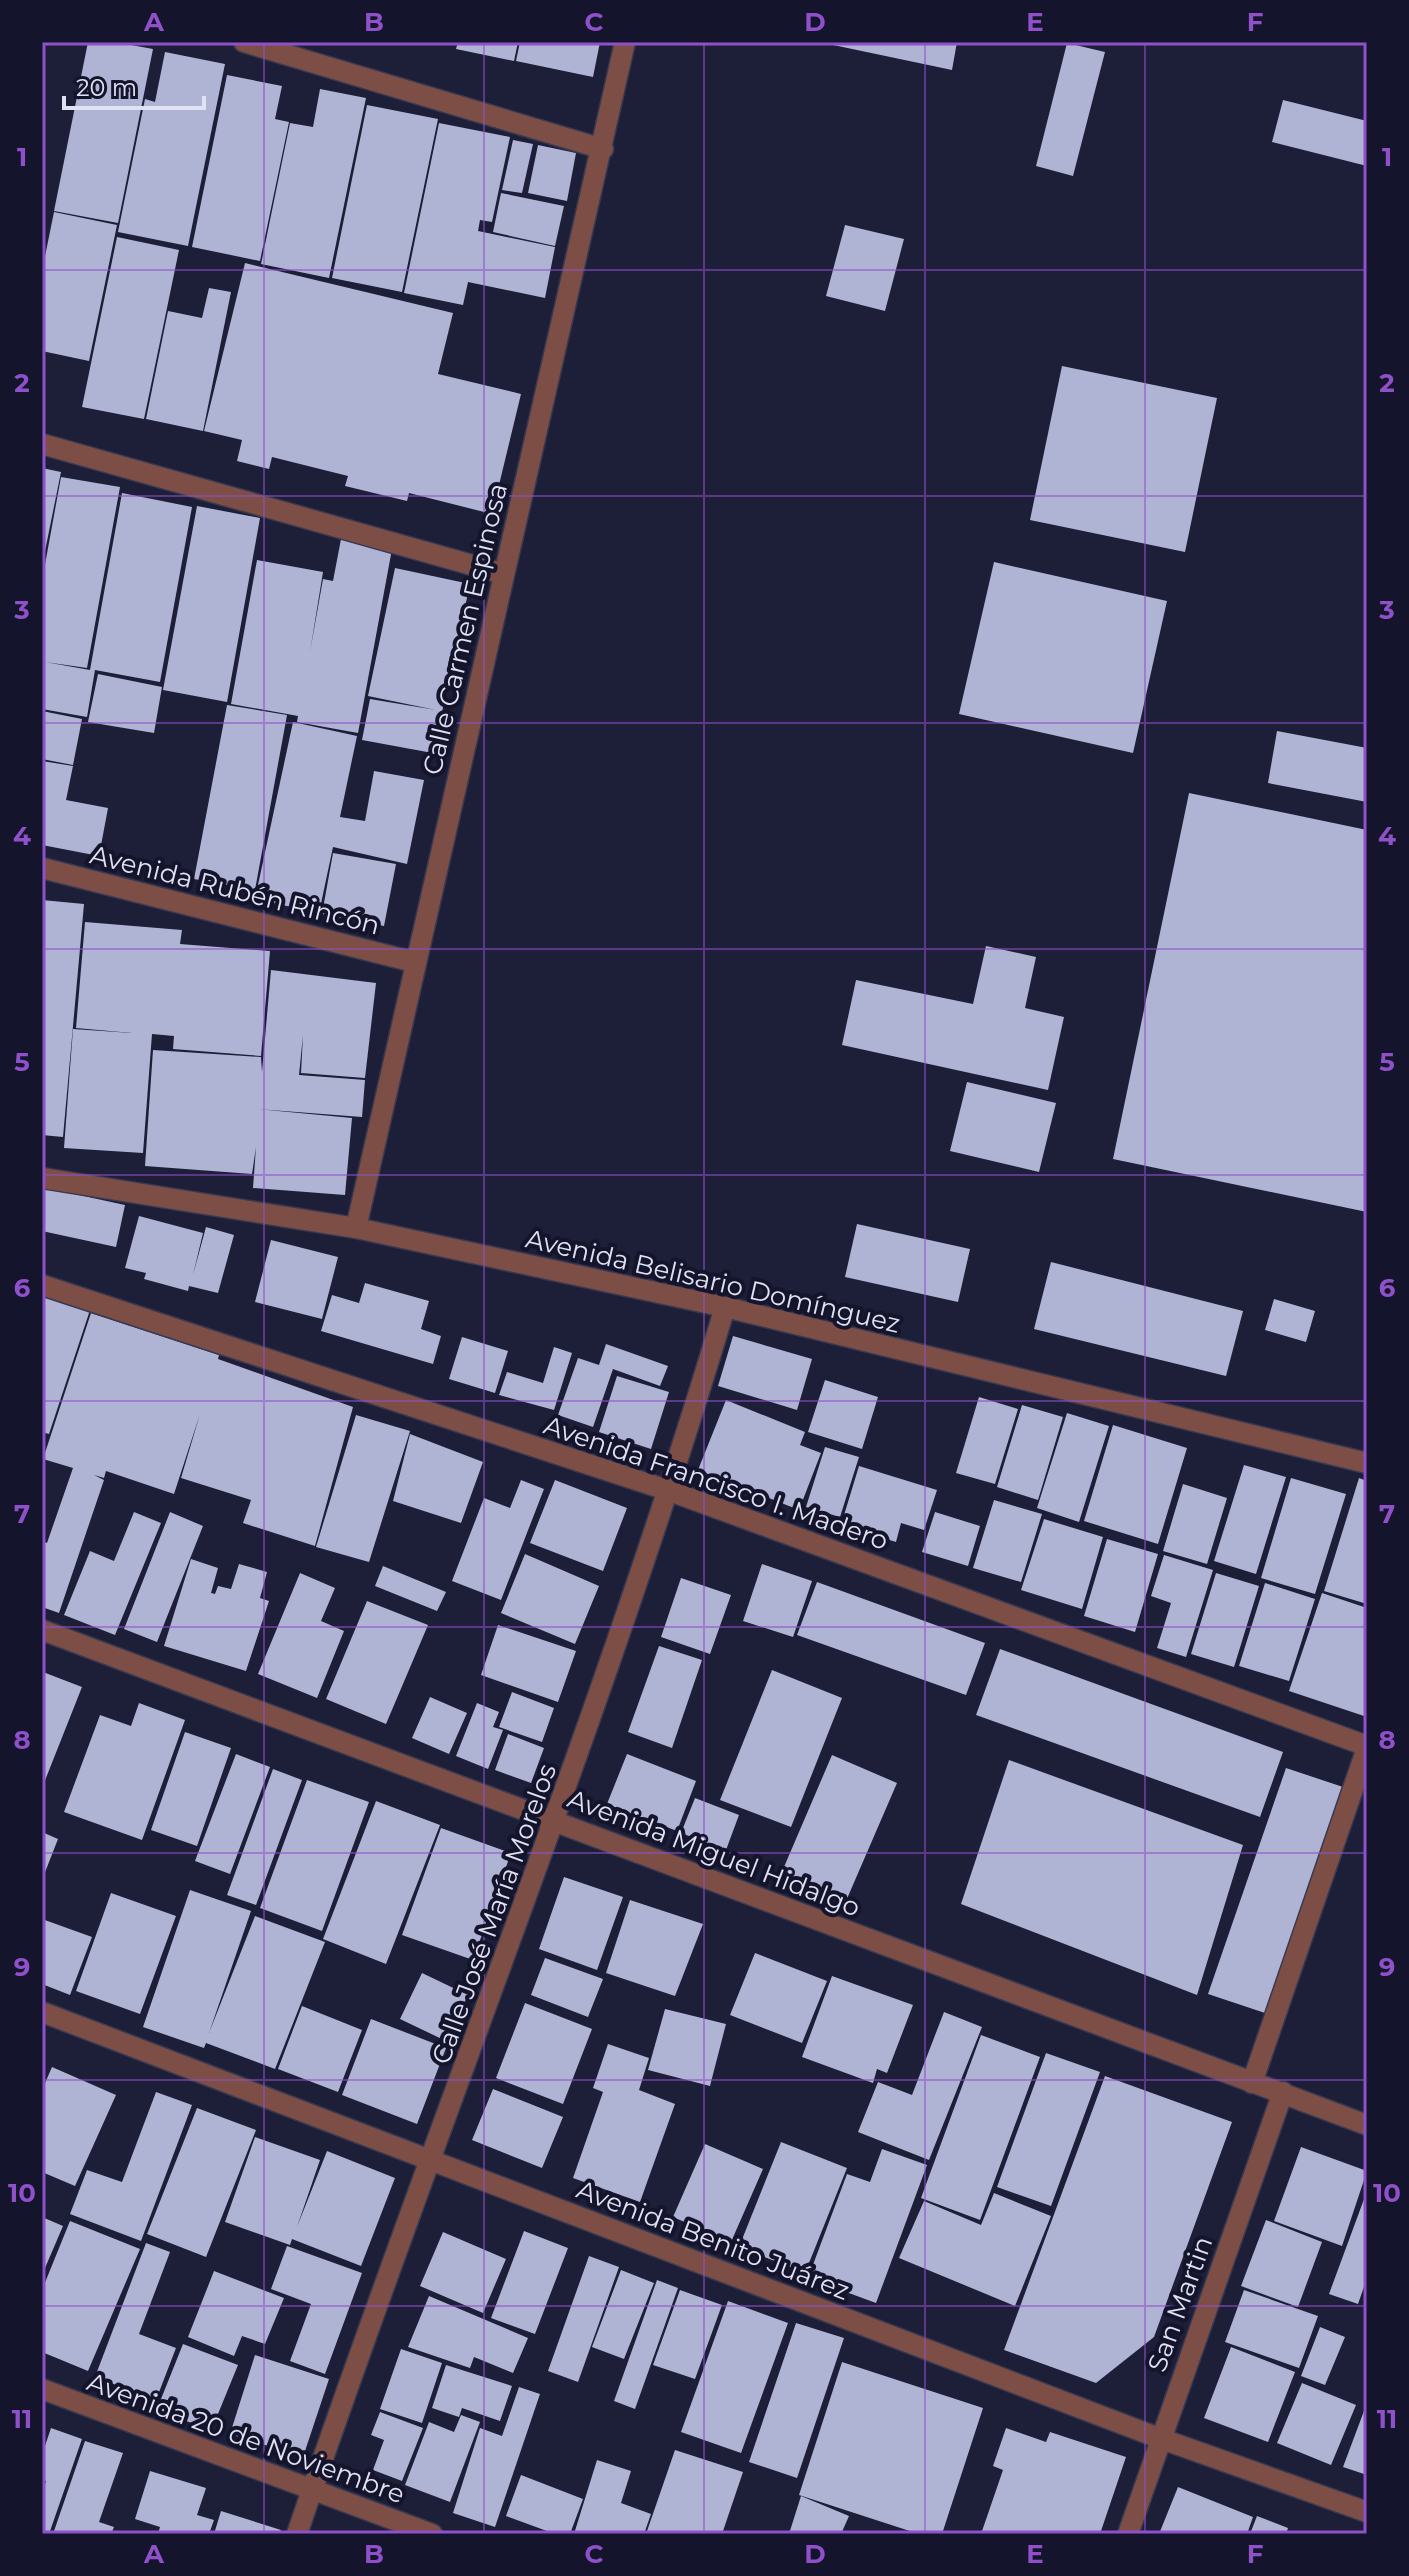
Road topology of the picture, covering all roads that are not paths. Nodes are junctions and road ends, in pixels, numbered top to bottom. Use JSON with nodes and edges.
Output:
{"nodes":[{"id":1,"x":244,"y":42,"type":"edge"},
{"id":2,"x":625,"y":42,"type":"edge"},
{"id":3,"x":603,"y":149,"type":"junction"},
{"id":4,"x":42,"y":444,"type":"edge"},
{"id":5,"x":504,"y":574,"type":"junction"},
{"id":6,"x":42,"y":868,"type":"edge"},
{"id":7,"x":414,"y":962,"type":"junction"},
{"id":8,"x":42,"y":1178,"type":"edge"},
{"id":9,"x":356,"y":1228,"type":"junction"},
{"id":10,"x":42,"y":1285,"type":"edge"},
{"id":11,"x":725,"y":1307,"type":"junction"},
{"id":12,"x":1367,"y":1463,"type":"edge"},
{"id":13,"x":670,"y":1491,"type":"junction"},
{"id":14,"x":42,"y":1630,"type":"edge"},
{"id":15,"x":1367,"y":1747,"type":"edge"},
{"id":16,"x":555,"y":1822,"type":"junction"},
{"id":17,"x":42,"y":2012,"type":"edge"},
{"id":18,"x":1252,"y":2083,"type":"junction"},
{"id":19,"x":1283,"y":2092,"type":"junction"},
{"id":20,"x":1367,"y":2125,"type":"edge"},
{"id":21,"x":432,"y":2160,"type":"junction"},
{"id":22,"x":42,"y":2389,"type":"edge"},
{"id":23,"x":1159,"y":2438,"type":"junction"},
{"id":24,"x":311,"y":2491,"type":"junction"},
{"id":25,"x":1367,"y":2512,"type":"edge"},
{"id":26,"x":297,"y":2534,"type":"edge"},
{"id":27,"x":432,"y":2534,"type":"edge"},
{"id":28,"x":1128,"y":2534,"type":"edge"}],
"edges":[{"from":1,"to":3,"type":"street"},
{"from":2,"to":3,"type":"street","name":"Calle Carmen Espinosa"},
{"from":3,"to":5,"type":"street","name":"Calle Carmen Espinosa"},
{"from":4,"to":5,"type":"street"},
{"from":5,"to":7,"type":"street","name":"Calle Carmen Espinosa"},
{"from":6,"to":7,"type":"street","name":"Avenida Rubén Rincón"},
{"from":7,"to":9,"type":"street","name":"Calle Carmen Espinosa"},
{"from":8,"to":9,"type":"street","name":"Avenida Belisario Domínguez"},
{"from":9,"to":11,"type":"street","name":"Avenida Belisario Domínguez"},
{"from":10,"to":13,"type":"street","name":"Avenida Francisco I. Madero"},
{"from":11,"to":12,"type":"street","name":"Avenida Belisario Domínguez"},
{"from":11,"to":13,"type":"street","name":"Calle José María Morelos"},
{"from":13,"to":15,"type":"street","name":"Avenida Francisco I. Madero"},
{"from":13,"to":16,"type":"street","name":"Calle José María Morelos"},
{"from":14,"to":16,"type":"street","name":"Avenida Miguel Hidalgo"},
{"from":15,"to":18,"type":"street"},
{"from":16,"to":18,"type":"street","name":"Avenida Miguel Hidalgo"},
{"from":16,"to":21,"type":"street","name":"Calle José María Morelos"},
{"from":17,"to":21,"type":"street","name":"Avenida Benito Juárez"},
{"from":18,"to":19,"type":"street","name":"Avenida Miguel Hidalgo"},
{"from":19,"to":20,"type":"street","name":"Avenida Miguel Hidalgo"},
{"from":19,"to":23,"type":"street","name":"San Martin"},
{"from":21,"to":23,"type":"street","name":"Avenida Benito Juárez"},
{"from":21,"to":24,"type":"street","name":"Calle José María Morelos"},
{"from":22,"to":24,"type":"street","name":"Avenida 20 de Noviembre"},
{"from":23,"to":25,"type":"street","name":"Avenida Benito Juárez"},
{"from":23,"to":28,"type":"street","name":"San Martin"},
{"from":24,"to":26,"type":"street","name":"Calle José María Morelos"},
{"from":24,"to":27,"type":"street","name":"Avenida 20 de Noviembre"}]}
